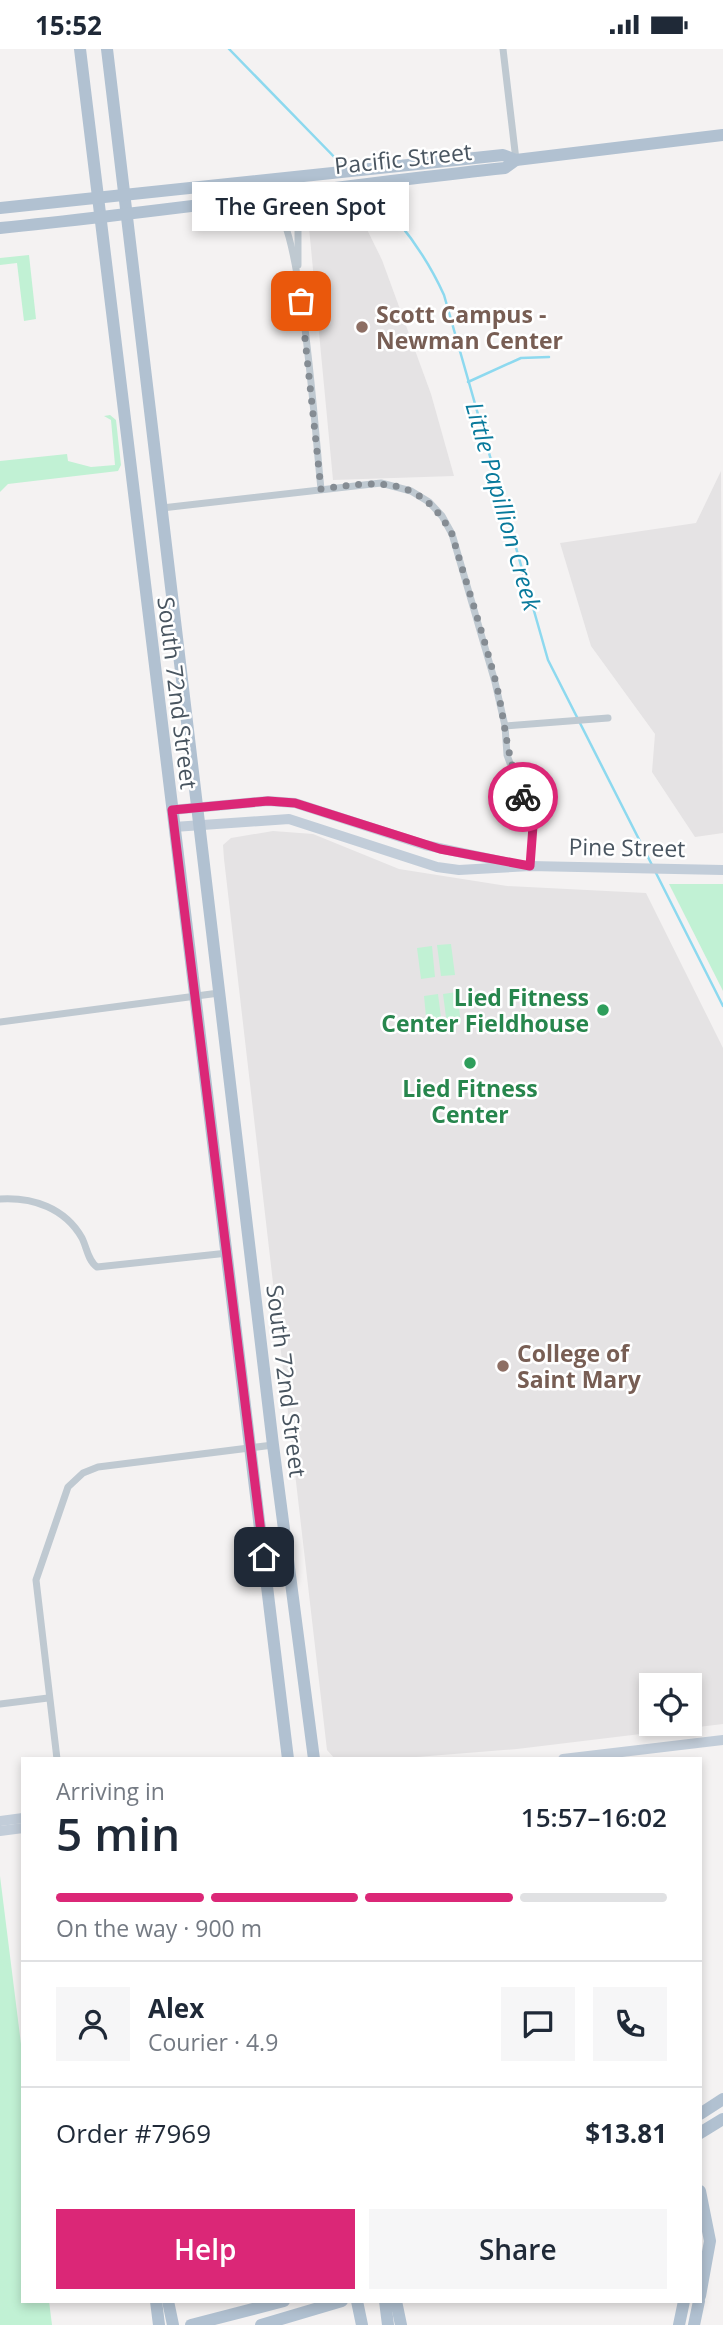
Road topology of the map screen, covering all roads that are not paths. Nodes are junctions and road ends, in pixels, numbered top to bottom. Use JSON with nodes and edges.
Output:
{"nodes":[{"id":1,"x":80,"y":49,"type":"edge"},
{"id":2,"x":107,"y":49,"type":"edge"},
{"id":3,"x":503,"y":49,"type":"edge"},
{"id":4,"x":723,"y":135,"type":"edge"},
{"id":5,"x":516,"y":160,"type":"junction"},
{"id":6,"x":334,"y":186,"type":"junction"},
{"id":7,"x":124,"y":194,"type":"junction"},
{"id":8,"x":97,"y":197,"type":"junction"},
{"id":9,"x":245,"y":202,"type":"junction"},
{"id":10,"x":0,"y":208,"type":"edge"},
{"id":11,"x":126,"y":215,"type":"junction"},
{"id":12,"x":100,"y":217,"type":"junction"},
{"id":13,"x":0,"y":228,"type":"edge"},
{"id":14,"x":299,"y":280,"type":"junction"},
{"id":15,"x":321,"y":489,"type":"junction"},
{"id":16,"x":162,"y":508,"type":"junction"},
{"id":17,"x":608,"y":718,"type":"dead end"},
{"id":18,"x":505,"y":726,"type":"junction"},
{"id":19,"x":199,"y":809,"type":"junction"},
{"id":20,"x":172,"y":810,"type":"junction"},
{"id":21,"x":201,"y":825,"type":"junction"},
{"id":22,"x":174,"y":827,"type":"junction"},
{"id":23,"x":530,"y":866,"type":"junction"},
{"id":24,"x":723,"y":870,"type":"edge"},
{"id":25,"x":220,"y":993,"type":"junction"},
{"id":26,"x":195,"y":996,"type":"junction"},
{"id":27,"x":0,"y":1022,"type":"edge"},
{"id":28,"x":0,"y":1199,"type":"edge"},
{"id":29,"x":229,"y":1252,"type":"junction"},
{"id":30,"x":273,"y":1445,"type":"junction"},
{"id":31,"x":252,"y":1447,"type":"junction"},
{"id":32,"x":48,"y":1698,"type":"junction"},
{"id":33,"x":0,"y":1704,"type":"edge"},
{"id":34,"x":723,"y":1740,"type":"edge"},
{"id":35,"x":57,"y":1757,"type":"edge"},
{"id":36,"x":289,"y":1757,"type":"edge"},
{"id":37,"x":314,"y":1757,"type":"edge"},
{"id":38,"x":580,"y":1757,"type":"edge"},
{"id":39,"x":21,"y":1818,"type":"edge"},
{"id":40,"x":0,"y":1821,"type":"edge"},
{"id":41,"x":21,"y":1828,"type":"edge"},
{"id":42,"x":0,"y":1831,"type":"edge"},
{"id":43,"x":723,"y":2099,"type":"edge"},
{"id":44,"x":702,"y":2113,"type":"edge"},
{"id":45,"x":723,"y":2119,"type":"edge"},
{"id":46,"x":702,"y":2132,"type":"edge"},
{"id":47,"x":702,"y":2201,"type":"edge"},
{"id":48,"x":702,"y":2283,"type":"edge"},
{"id":49,"x":156,"y":2303,"type":"edge"},
{"id":50,"x":169,"y":2303,"type":"edge"},
{"id":51,"x":276,"y":2303,"type":"edge"},
{"id":52,"x":336,"y":2303,"type":"edge"},
{"id":53,"x":358,"y":2303,"type":"edge"},
{"id":54,"x":363,"y":2303,"type":"edge"},
{"id":55,"x":385,"y":2303,"type":"edge"},
{"id":56,"x":396,"y":2303,"type":"edge"},
{"id":57,"x":684,"y":2303,"type":"edge"},
{"id":58,"x":698,"y":2303,"type":"edge"},
{"id":59,"x":159,"y":2325,"type":"edge"},
{"id":60,"x":173,"y":2325,"type":"edge"},
{"id":61,"x":191,"y":2325,"type":"edge"},
{"id":62,"x":261,"y":2325,"type":"edge"},
{"id":63,"x":364,"y":2325,"type":"edge"},
{"id":64,"x":388,"y":2325,"type":"edge"},
{"id":65,"x":401,"y":2325,"type":"edge"},
{"id":66,"x":679,"y":2325,"type":"edge"},
{"id":67,"x":694,"y":2325,"type":"edge"}],
"edges":[{"from":1,"to":8,"type":"main road","name":"South 72nd Street"},
{"from":2,"to":7,"type":"main road","name":"South 72nd Street"},
{"from":3,"to":5,"type":"street"},
{"from":4,"to":5,"type":"main road","name":"Pacific Street"},
{"from":5,"to":6,"type":"main road","name":"Pacific Street"},
{"from":5,"to":7,"type":"main road","name":"Pacific Street"},
{"from":6,"to":9,"type":"main road","name":"Pacific Street"},
{"from":6,"to":14,"type":"street"},
{"from":7,"to":8,"type":"main road","name":"Pacific Street"},
{"from":7,"to":11,"type":"main road","name":"South 72nd Street"},
{"from":8,"to":10,"type":"main road","name":"Pacific Street"},
{"from":8,"to":12,"type":"main road","name":"South 72nd Street"},
{"from":9,"to":11,"type":"main road","name":"Pacific Street"},
{"from":9,"to":14,"type":"street"},
{"from":11,"to":12,"type":"main road","name":"Pacific Street"},
{"from":11,"to":16,"type":"main road","name":"South 72nd Street"},
{"from":12,"to":13,"type":"main road","name":"Pacific Street"},
{"from":12,"to":20,"type":"main road","name":"South 72nd Street"},
{"from":14,"to":15,"type":"street"},
{"from":15,"to":16,"type":"street"},
{"from":15,"to":18,"type":"street"},
{"from":16,"to":19,"type":"main road","name":"South 72nd Street"},
{"from":17,"to":18,"type":"street"},
{"from":18,"to":23,"type":"street"},
{"from":19,"to":20,"type":"street","name":"Pine Street"},
{"from":19,"to":21,"type":"main road","name":"South 72nd Street"},
{"from":19,"to":23,"type":"street","name":"Pine Street"},
{"from":20,"to":22,"type":"main road","name":"South 72nd Street"},
{"from":21,"to":22,"type":"street","name":"Pine Street"},
{"from":21,"to":23,"type":"street","name":"Pine Street"},
{"from":21,"to":25,"type":"main road","name":"South 72nd Street"},
{"from":22,"to":26,"type":"main road","name":"South 72nd Street"},
{"from":23,"to":24,"type":"street","name":"Pine Street"},
{"from":25,"to":26,"type":"street"},
{"from":25,"to":30,"type":"main road","name":"South 72nd Street"},
{"from":26,"to":27,"type":"street"},
{"from":26,"to":29,"type":"main road","name":"South 72nd Street"},
{"from":28,"to":29,"type":"street"},
{"from":29,"to":31,"type":"main road","name":"South 72nd Street"},
{"from":30,"to":31,"type":"street"},
{"from":30,"to":37,"type":"main road","name":"South 72nd Street"},
{"from":31,"to":32,"type":"street"},
{"from":31,"to":36,"type":"main road","name":"South 72nd Street"},
{"from":32,"to":33,"type":"street"},
{"from":32,"to":35,"type":"street"},
{"from":34,"to":38,"type":"street"},
{"from":39,"to":40,"type":"street"},
{"from":41,"to":42,"type":"street"},
{"from":43,"to":44,"type":"main road"},
{"from":45,"to":46,"type":"main road"},
{"from":47,"to":48,"type":"main road"},
{"from":49,"to":59,"type":"main road"},
{"from":50,"to":60,"type":"main road"},
{"from":51,"to":61,"type":"main road"},
{"from":52,"to":62,"type":"main road"},
{"from":53,"to":63,"type":"main road"},
{"from":54,"to":63,"type":"main road"},
{"from":55,"to":64,"type":"main road"},
{"from":56,"to":65,"type":"main road"},
{"from":57,"to":66,"type":"main road"},
{"from":58,"to":67,"type":"main road"}]}
